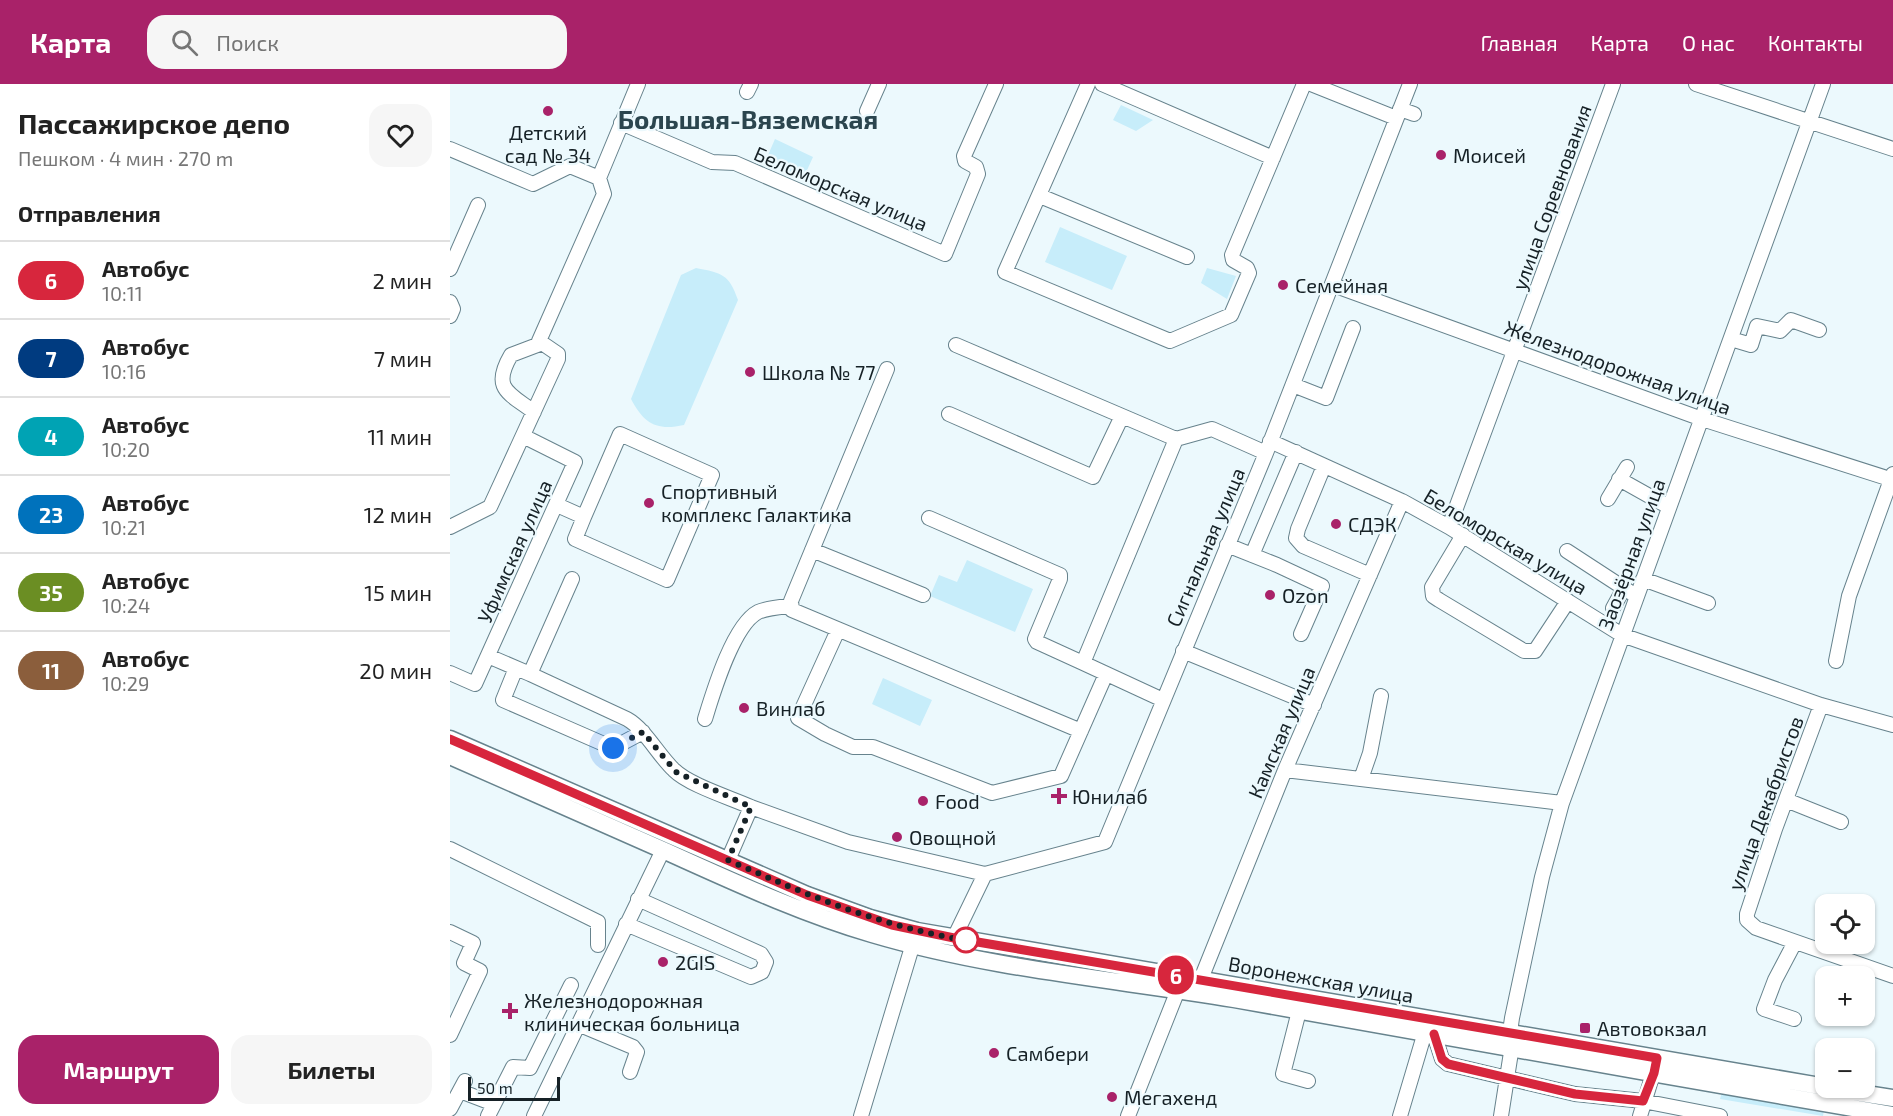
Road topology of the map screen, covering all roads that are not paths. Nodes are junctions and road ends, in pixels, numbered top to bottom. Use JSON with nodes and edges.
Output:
{"nodes":[{"id":1,"x":638,"y":84,"type":"edge"},
{"id":2,"x":879,"y":84,"type":"edge"},
{"id":3,"x":996,"y":84,"type":"edge"},
{"id":4,"x":1089,"y":84,"type":"edge"},
{"id":5,"x":1102,"y":84,"type":"edge"},
{"id":6,"x":1304,"y":84,"type":"edge"},
{"id":7,"x":1311,"y":84,"type":"edge"},
{"id":8,"x":1410,"y":84,"type":"edge"},
{"id":9,"x":1613,"y":84,"type":"edge"},
{"id":10,"x":1696,"y":84,"type":"edge"},
{"id":11,"x":1823,"y":84,"type":"edge"},
{"id":12,"x":867,"y":111,"type":"dead end"},
{"id":13,"x":1398,"y":113,"type":"junction"},
{"id":14,"x":1414,"y":114,"type":"dead end"},
{"id":15,"x":1810,"y":120,"type":"junction"},
{"id":16,"x":621,"y":123,"type":"junction"},
{"id":17,"x":450,"y":149,"type":"edge"},
{"id":18,"x":1893,"y":149,"type":"edge"},
{"id":19,"x":1273,"y":158,"type":"junction"},
{"id":20,"x":599,"y":178,"type":"junction"},
{"id":21,"x":1040,"y":196,"type":"junction"},
{"id":22,"x":478,"y":205,"type":"dead end"},
{"id":23,"x":1187,"y":257,"type":"dead end"},
{"id":24,"x":450,"y":268,"type":"edge"},
{"id":25,"x":1333,"y":285,"type":"junction"},
{"id":26,"x":450,"y":302,"type":"edge"},
{"id":27,"x":450,"y":316,"type":"edge"},
{"id":28,"x":1353,"y":328,"type":"dead end"},
{"id":29,"x":1819,"y":330,"type":"dead end"},
{"id":30,"x":1731,"y":339,"type":"junction"},
{"id":31,"x":540,"y":344,"type":"junction"},
{"id":32,"x":956,"y":345,"type":"dead end"},
{"id":33,"x":1515,"y":351,"type":"junction"},
{"id":34,"x":887,"y":369,"type":"dead end"},
{"id":35,"x":1293,"y":385,"type":"junction"},
{"id":36,"x":534,"y":412,"type":"junction"},
{"id":37,"x":949,"y":414,"type":"dead end"},
{"id":38,"x":1122,"y":416,"type":"junction"},
{"id":39,"x":1702,"y":419,"type":"junction"},
{"id":40,"x":523,"y":436,"type":"junction"},
{"id":41,"x":1176,"y":439,"type":"junction"},
{"id":42,"x":1268,"y":447,"type":"junction"},
{"id":43,"x":1296,"y":452,"type":"junction"},
{"id":44,"x":1324,"y":466,"type":"junction"},
{"id":45,"x":1892,"y":478,"type":"edge"},
{"id":46,"x":1608,"y":499,"type":"dead end"},
{"id":47,"x":1402,"y":501,"type":"junction"},
{"id":48,"x":557,"y":505,"type":"junction"},
{"id":49,"x":1669,"y":507,"type":"junction"},
{"id":50,"x":584,"y":517,"type":"junction"},
{"id":51,"x":929,"y":518,"type":"dead end"},
{"id":52,"x":450,"y":527,"type":"edge"},
{"id":53,"x":1449,"y":527,"type":"junction"},
{"id":54,"x":1463,"y":535,"type":"junction"},
{"id":55,"x":1227,"y":545,"type":"junction"},
{"id":56,"x":813,"y":550,"type":"junction"},
{"id":57,"x":1567,"y":551,"type":"dead end"},
{"id":58,"x":1252,"y":555,"type":"junction"},
{"id":59,"x":1370,"y":575,"type":"junction"},
{"id":60,"x":572,"y":579,"type":"dead end"},
{"id":61,"x":1643,"y":579,"type":"junction"},
{"id":62,"x":1630,"y":592,"type":"junction"},
{"id":63,"x":922,"y":595,"type":"dead end"},
{"id":64,"x":1568,"y":601,"type":"junction"},
{"id":65,"x":1708,"y":603,"type":"dead end"},
{"id":66,"x":790,"y":606,"type":"junction"},
{"id":67,"x":1612,"y":608,"type":"dead end"},
{"id":68,"x":838,"y":630,"type":"junction"},
{"id":69,"x":1301,"y":634,"type":"dead end"},
{"id":70,"x":1622,"y":634,"type":"junction"},
{"id":71,"x":1183,"y":651,"type":"junction"},
{"id":72,"x":488,"y":656,"type":"junction"},
{"id":73,"x":1836,"y":661,"type":"dead end"},
{"id":74,"x":1083,"y":663,"type":"junction"},
{"id":75,"x":516,"y":668,"type":"junction"},
{"id":76,"x":450,"y":673,"type":"edge"},
{"id":77,"x":530,"y":674,"type":"junction"},
{"id":78,"x":1106,"y":674,"type":"junction"},
{"id":79,"x":1381,"y":696,"type":"dead end"},
{"id":80,"x":1163,"y":700,"type":"junction"},
{"id":81,"x":1314,"y":705,"type":"junction"},
{"id":82,"x":1821,"y":705,"type":"junction"},
{"id":83,"x":705,"y":719,"type":"dead end"},
{"id":84,"x":1893,"y":725,"type":"edge"},
{"id":85,"x":1081,"y":731,"type":"junction"},
{"id":86,"x":643,"y":732,"type":"junction"},
{"id":87,"x":450,"y":739,"type":"edge"},
{"id":88,"x":450,"y":756,"type":"edge"},
{"id":89,"x":1285,"y":770,"type":"junction"},
{"id":90,"x":1361,"y":779,"type":"junction"},
{"id":91,"x":1786,"y":800,"type":"junction"},
{"id":92,"x":1562,"y":803,"type":"junction"},
{"id":93,"x":751,"y":807,"type":"junction"},
{"id":94,"x":1841,"y":822,"type":"dead end"},
{"id":95,"x":450,"y":849,"type":"edge"},
{"id":96,"x":663,"y":850,"type":"junction"},
{"id":97,"x":728,"y":860,"type":"junction"},
{"id":98,"x":985,"y":874,"type":"junction"},
{"id":99,"x":638,"y":899,"type":"junction"},
{"id":100,"x":626,"y":924,"type":"junction"},
{"id":101,"x":450,"y":932,"type":"edge"},
{"id":102,"x":915,"y":938,"type":"junction"},
{"id":103,"x":954,"y":938,"type":"junction"},
{"id":104,"x":1795,"y":942,"type":"junction"},
{"id":105,"x":598,"y":945,"type":"dead end"},
{"id":106,"x":1893,"y":976,"type":"edge"},
{"id":107,"x":1201,"y":979,"type":"junction"},
{"id":108,"x":572,"y":985,"type":"dead end"},
{"id":109,"x":1178,"y":990,"type":"junction"},
{"id":110,"x":1299,"y":1011,"type":"junction"},
{"id":111,"x":1794,"y":1019,"type":"dead end"},
{"id":112,"x":578,"y":1024,"type":"junction"},
{"id":113,"x":1430,"y":1033,"type":"junction"},
{"id":114,"x":450,"y":1035,"type":"edge"},
{"id":115,"x":1511,"y":1039,"type":"junction"},
{"id":116,"x":1655,"y":1065,"type":"junction"},
{"id":117,"x":630,"y":1072,"type":"dead end"},
{"id":118,"x":1508,"y":1079,"type":"junction"},
{"id":119,"x":1308,"y":1081,"type":"dead end"},
{"id":120,"x":1815,"y":1085,"type":"edge"},
{"id":121,"x":1875,"y":1095,"type":"edge"},
{"id":122,"x":1893,"y":1098,"type":"edge"},
{"id":123,"x":1643,"y":1101,"type":"junction"},
{"id":124,"x":1845,"y":1107,"type":"junction"},
{"id":125,"x":450,"y":1109,"type":"edge"},
{"id":126,"x":491,"y":1110,"type":"edge"},
{"id":127,"x":1893,"y":1115,"type":"edge"},
{"id":128,"x":534,"y":1116,"type":"edge"},
{"id":129,"x":861,"y":1116,"type":"edge"},
{"id":130,"x":1128,"y":1116,"type":"edge"},
{"id":131,"x":1400,"y":1116,"type":"edge"},
{"id":132,"x":1501,"y":1116,"type":"edge"},
{"id":133,"x":1640,"y":1116,"type":"edge"},
{"id":134,"x":1720,"y":1116,"type":"edge"},
{"id":135,"x":1830,"y":1116,"type":"edge"}],
"edges":[{"from":1,"to":16,"type":"street"},
{"from":2,"to":12,"type":"street"},
{"from":3,"to":16,"type":"street","name":"Беломорская улица"},
{"from":4,"to":21,"type":"street"},
{"from":5,"to":19,"type":"street"},
{"from":6,"to":19,"type":"street"},
{"from":7,"to":13,"type":"street"},
{"from":8,"to":13,"type":"street","name":"Сигнальная улица"},
{"from":9,"to":33,"type":"street","name":"улица Соревнования"},
{"from":10,"to":15,"type":"street"},
{"from":11,"to":15,"type":"street","name":"Заозёрная улица"},
{"from":13,"to":14,"type":"street"},
{"from":13,"to":25,"type":"street","name":"Сигнальная улица"},
{"from":15,"to":18,"type":"street"},
{"from":15,"to":30,"type":"street","name":"Заозёрная улица"},
{"from":16,"to":20,"type":"street"},
{"from":17,"to":20,"type":"street"},
{"from":19,"to":21,"type":"street"},
{"from":20,"to":31,"type":"street"},
{"from":21,"to":23,"type":"street"},
{"from":22,"to":24,"type":"street"},
{"from":25,"to":33,"type":"street","name":"Железнодорожная улица"},
{"from":25,"to":35,"type":"street","name":"Сигнальная улица"},
{"from":26,"to":27,"type":"street"},
{"from":28,"to":35,"type":"street"},
{"from":29,"to":30,"type":"street"},
{"from":30,"to":39,"type":"street","name":"Заозёрная улица"},
{"from":31,"to":36,"type":"street"},
{"from":31,"to":36,"type":"street"},
{"from":32,"to":38,"type":"street"},
{"from":33,"to":39,"type":"street","name":"Железнодорожная улица"},
{"from":33,"to":53,"type":"street","name":"улица Соревнования"},
{"from":34,"to":56,"type":"street"},
{"from":35,"to":42,"type":"street","name":"Сигнальная улица"},
{"from":36,"to":40,"type":"street"},
{"from":37,"to":38,"type":"street"},
{"from":38,"to":41,"type":"street"},
{"from":39,"to":45,"type":"street","name":"Железнодорожная улица"},
{"from":39,"to":49,"type":"street","name":"Заозёрная улица"},
{"from":40,"to":48,"type":"street","name":"Уфимская улица"},
{"from":40,"to":52,"type":"street"},
{"from":41,"to":42,"type":"street","name":"Беломорская улица"},
{"from":41,"to":74,"type":"street"},
{"from":42,"to":43,"type":"street","name":"Беломорская улица"},
{"from":42,"to":55,"type":"street","name":"Сигнальная улица"},
{"from":43,"to":44,"type":"street","name":"Беломорская улица"},
{"from":43,"to":58,"type":"street"},
{"from":44,"to":47,"type":"street","name":"Беломорская улица"},
{"from":44,"to":59,"type":"street"},
{"from":45,"to":73,"type":"street"},
{"from":46,"to":49,"type":"street"},
{"from":47,"to":53,"type":"street","name":"Беломорская улица"},
{"from":47,"to":59,"type":"street","name":"Камская улица"},
{"from":48,"to":50,"type":"street"},
{"from":48,"to":72,"type":"street","name":"Уфимская улица"},
{"from":49,"to":61,"type":"street","name":"Заозёрная улица"},
{"from":50,"to":50,"type":"street"},
{"from":51,"to":74,"type":"street"},
{"from":53,"to":54,"type":"street","name":"Беломорская улица"},
{"from":54,"to":64,"type":"street","name":"Беломорская улица"},
{"from":54,"to":64,"type":"street"},
{"from":55,"to":58,"type":"street"},
{"from":55,"to":71,"type":"street","name":"Сигнальная улица"},
{"from":56,"to":63,"type":"street"},
{"from":56,"to":66,"type":"street"},
{"from":57,"to":62,"type":"street"},
{"from":58,"to":69,"type":"street"},
{"from":59,"to":81,"type":"street","name":"Камская улица"},
{"from":60,"to":77,"type":"street"},
{"from":61,"to":62,"type":"street","name":"Заозёрная улица"},
{"from":61,"to":65,"type":"street"},
{"from":62,"to":67,"type":"street"},
{"from":62,"to":70,"type":"street","name":"Заозёрная улица"},
{"from":64,"to":70,"type":"street","name":"Беломорская улица"},
{"from":66,"to":68,"type":"street"},
{"from":66,"to":83,"type":"street"},
{"from":68,"to":85,"type":"street"},
{"from":68,"to":85,"type":"street"},
{"from":70,"to":82,"type":"street","name":"Беломорская улица"},
{"from":70,"to":92,"type":"street","name":"Заозёрная улица"},
{"from":71,"to":80,"type":"street","name":"Сигнальная улица"},
{"from":71,"to":81,"type":"street"},
{"from":72,"to":75,"type":"street"},
{"from":72,"to":76,"type":"street","name":"Уфимская улица"},
{"from":74,"to":78,"type":"street"},
{"from":75,"to":77,"type":"street"},
{"from":75,"to":86,"type":"street"},
{"from":77,"to":86,"type":"street"},
{"from":78,"to":80,"type":"street"},
{"from":78,"to":85,"type":"street"},
{"from":79,"to":90,"type":"street"},
{"from":80,"to":98,"type":"street","name":"Сигнальная улица"},
{"from":81,"to":89,"type":"street","name":"Камская улица"},
{"from":82,"to":84,"type":"street","name":"Беломорская улица"},
{"from":82,"to":91,"type":"street","name":"улица Декабристов"},
{"from":86,"to":93,"type":"street"},
{"from":87,"to":97,"type":"main road","name":"Воронежская улица"},
{"from":88,"to":96,"type":"main road","name":"Воронежская улица"},
{"from":89,"to":90,"type":"street"},
{"from":89,"to":107,"type":"street","name":"Камская улица"},
{"from":90,"to":92,"type":"street"},
{"from":91,"to":94,"type":"street"},
{"from":91,"to":104,"type":"street","name":"улица Декабристов"},
{"from":92,"to":115,"type":"street","name":"Заозёрная улица"},
{"from":93,"to":97,"type":"street"},
{"from":93,"to":98,"type":"street"},
{"from":95,"to":105,"type":"street"},
{"from":96,"to":99,"type":"street"},
{"from":96,"to":102,"type":"main road","name":"Воронежская улица"},
{"from":97,"to":102,"type":"main road","name":"Воронежская улица"},
{"from":98,"to":103,"type":"street"},
{"from":99,"to":100,"type":"street"},
{"from":99,"to":100,"type":"street"},
{"from":100,"to":112,"type":"street"},
{"from":101,"to":114,"type":"street"},
{"from":102,"to":103,"type":"main road","name":"Воронежская улица"},
{"from":102,"to":109,"type":"main road","name":"Воронежская улица"},
{"from":102,"to":129,"type":"street"},
{"from":103,"to":107,"type":"main road","name":"Воронежская улица"},
{"from":104,"to":106,"type":"street"},
{"from":104,"to":111,"type":"street"},
{"from":107,"to":115,"type":"main road","name":"Воронежская улица"},
{"from":108,"to":126,"type":"street"},
{"from":109,"to":110,"type":"main road","name":"Воронежская улица"},
{"from":109,"to":130,"type":"street"},
{"from":110,"to":113,"type":"main road","name":"Воронежская улица"},
{"from":110,"to":119,"type":"street"},
{"from":112,"to":117,"type":"street"},
{"from":112,"to":128,"type":"street"},
{"from":113,"to":115,"type":"main road","name":"Воронежская улица"},
{"from":113,"to":118,"type":"street"},
{"from":113,"to":131,"type":"street"},
{"from":115,"to":116,"type":"main road","name":"Воронежская улица"},
{"from":115,"to":118,"type":"street","name":"Заозёрная улица"},
{"from":116,"to":120,"type":"main road","name":"Воронежская улица"},
{"from":116,"to":123,"type":"street"},
{"from":116,"to":124,"type":"main road","name":"Воронежская улица"},
{"from":118,"to":123,"type":"street"},
{"from":118,"to":132,"type":"street","name":"Заозёрная улица"},
{"from":121,"to":122,"type":"main road","name":"Воронежская улица"},
{"from":123,"to":133,"type":"street"},
{"from":123,"to":134,"type":"street"},
{"from":124,"to":127,"type":"main road","name":"Воронежская улица"},
{"from":124,"to":135,"type":"street"},
{"from":125,"to":126,"type":"street"}]}
